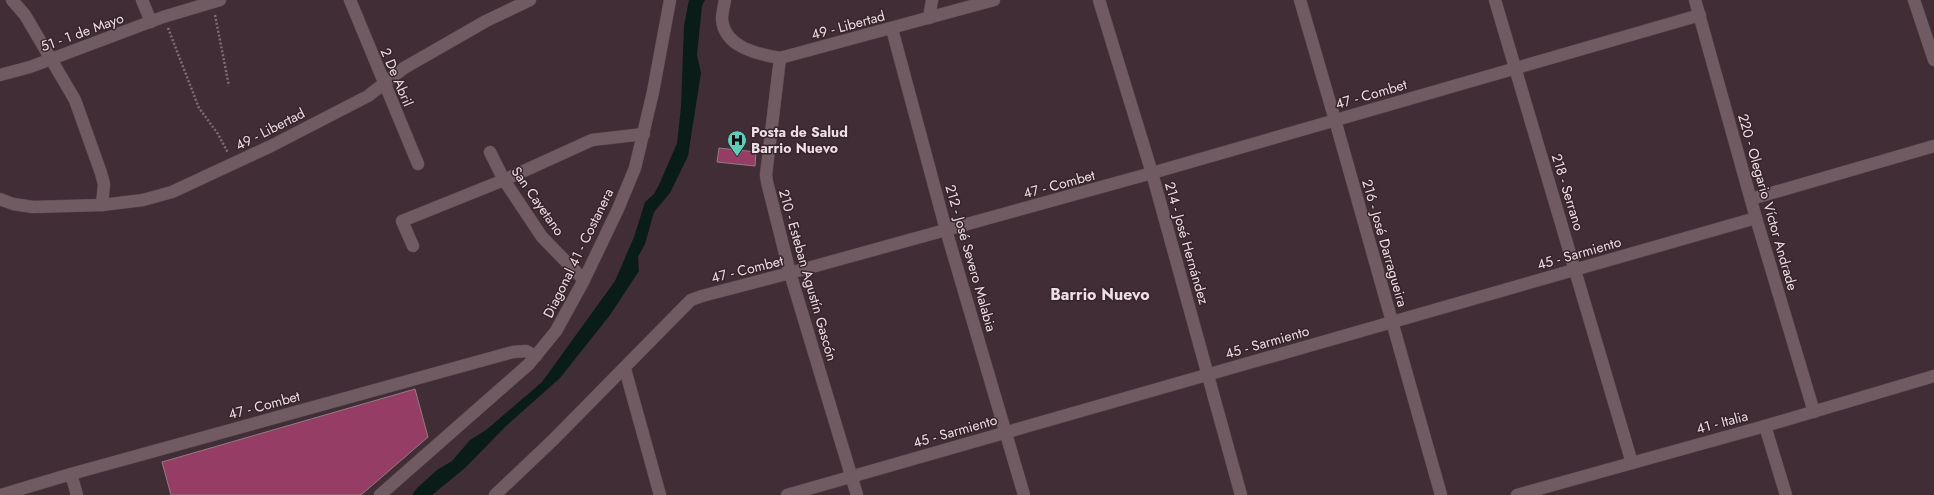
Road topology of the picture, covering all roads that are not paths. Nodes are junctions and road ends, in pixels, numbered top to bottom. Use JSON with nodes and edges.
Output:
{"nodes":[{"id":1,"x":12,"y":0,"type":"edge"},
{"id":2,"x":142,"y":0,"type":"edge"},
{"id":3,"x":350,"y":0,"type":"edge"},
{"id":4,"x":530,"y":0,"type":"edge"},
{"id":5,"x":670,"y":0,"type":"edge"},
{"id":6,"x":725,"y":0,"type":"edge"},
{"id":7,"x":932,"y":0,"type":"edge"},
{"id":8,"x":994,"y":0,"type":"edge"},
{"id":9,"x":1099,"y":0,"type":"edge"},
{"id":10,"x":1300,"y":0,"type":"edge"},
{"id":11,"x":1495,"y":0,"type":"edge"},
{"id":12,"x":1696,"y":0,"type":"edge"},
{"id":13,"x":1914,"y":0,"type":"edge"},
{"id":14,"x":216,"y":1,"type":"edge"},
{"id":15,"x":1700,"y":15,"type":"junction"},
{"id":16,"x":929,"y":18,"type":"junction"},
{"id":17,"x":151,"y":22,"type":"junction"},
{"id":18,"x":892,"y":29,"type":"junction"},
{"id":19,"x":780,"y":58,"type":"junction"},
{"id":20,"x":52,"y":59,"type":"junction"},
{"id":21,"x":1934,"y":60,"type":"edge"},
{"id":22,"x":1515,"y":69,"type":"junction"},
{"id":23,"x":0,"y":74,"type":"edge"},
{"id":24,"x":384,"y":85,"type":"junction"},
{"id":25,"x":1335,"y":120,"type":"junction"},
{"id":26,"x":644,"y":134,"type":"junction"},
{"id":27,"x":1934,"y":146,"type":"edge"},
{"id":28,"x":490,"y":152,"type":"dead end"},
{"id":29,"x":418,"y":164,"type":"dead end"},
{"id":30,"x":1152,"y":174,"type":"junction"},
{"id":31,"x":504,"y":180,"type":"junction"},
{"id":32,"x":0,"y":199,"type":"edge"},
{"id":33,"x":1751,"y":199,"type":"junction"},
{"id":34,"x":102,"y":205,"type":"junction"},
{"id":35,"x":1756,"y":218,"type":"junction"},
{"id":36,"x":946,"y":230,"type":"junction"},
{"id":37,"x":413,"y":246,"type":"dead end"},
{"id":38,"x":1576,"y":270,"type":"junction"},
{"id":39,"x":790,"y":273,"type":"junction"},
{"id":40,"x":584,"y":280,"type":"junction"},
{"id":41,"x":1391,"y":321,"type":"junction"},
{"id":42,"x":536,"y":356,"type":"junction"},
{"id":43,"x":625,"y":369,"type":"junction"},
{"id":44,"x":1208,"y":374,"type":"junction"},
{"id":45,"x":1934,"y":376,"type":"edge"},
{"id":46,"x":1814,"y":412,"type":"junction"},
{"id":47,"x":1765,"y":426,"type":"junction"},
{"id":48,"x":1007,"y":431,"type":"junction"},
{"id":49,"x":1632,"y":463,"type":"junction"},
{"id":50,"x":70,"y":474,"type":"junction"},
{"id":51,"x":851,"y":477,"type":"junction"},
{"id":52,"x":1,"y":495,"type":"edge"},
{"id":53,"x":77,"y":495,"type":"edge"},
{"id":54,"x":380,"y":495,"type":"edge"},
{"id":55,"x":495,"y":495,"type":"edge"},
{"id":56,"x":660,"y":495,"type":"edge"},
{"id":57,"x":787,"y":495,"type":"edge"},
{"id":58,"x":857,"y":495,"type":"edge"},
{"id":59,"x":1024,"y":495,"type":"edge"},
{"id":60,"x":1241,"y":495,"type":"edge"},
{"id":61,"x":1440,"y":495,"type":"edge"},
{"id":62,"x":1517,"y":495,"type":"edge"},
{"id":63,"x":1786,"y":495,"type":"edge"}],
"edges":[{"from":1,"to":20,"type":"street"},
{"from":2,"to":17,"type":"street"},
{"from":3,"to":24,"type":"street","name":"2 De Abril"},
{"from":4,"to":24,"type":"street","name":"49 - Libertad"},
{"from":5,"to":26,"type":"street","name":"Diagonal 41 - Costanera"},
{"from":6,"to":19,"type":"street"},
{"from":7,"to":16,"type":"street"},
{"from":8,"to":16,"type":"street","name":"49 - Libertad"},
{"from":9,"to":30,"type":"street","name":"214 - José Hernández"},
{"from":10,"to":25,"type":"street","name":"216 - José Darragueira"},
{"from":11,"to":22,"type":"street","name":"218 - Serrano"},
{"from":12,"to":15,"type":"street","name":"220 - Olegario Víctor Andrade"},
{"from":13,"to":21,"type":"street"},
{"from":14,"to":17,"type":"street","name":"51 - 1 de Mayo"},
{"from":15,"to":22,"type":"street","name":"47 - Combet"},
{"from":15,"to":33,"type":"street","name":"220 - Olegario Víctor Andrade"},
{"from":16,"to":18,"type":"street","name":"49 - Libertad"},
{"from":17,"to":20,"type":"street","name":"51 - 1 de Mayo"},
{"from":18,"to":19,"type":"street","name":"49 - Libertad"},
{"from":18,"to":36,"type":"street","name":"212 - José Severo Malabia"},
{"from":19,"to":39,"type":"street","name":"210 - Esteban Agustín Gascón"},
{"from":20,"to":23,"type":"street","name":"51 - 1 de Mayo"},
{"from":20,"to":34,"type":"street"},
{"from":22,"to":25,"type":"street","name":"47 - Combet"},
{"from":22,"to":38,"type":"street","name":"218 - Serrano"},
{"from":24,"to":29,"type":"street","name":"2 De Abril"},
{"from":24,"to":34,"type":"street","name":"49 - Libertad"},
{"from":25,"to":30,"type":"street","name":"47 - Combet"},
{"from":25,"to":41,"type":"street","name":"216 - José Darragueira"},
{"from":26,"to":31,"type":"street"},
{"from":26,"to":40,"type":"street","name":"Diagonal 41 - Costanera"},
{"from":27,"to":33,"type":"street"},
{"from":28,"to":31,"type":"street","name":"San Cayetano"},
{"from":30,"to":36,"type":"street","name":"47 - Combet"},
{"from":30,"to":44,"type":"street","name":"214 - José Hernández"},
{"from":31,"to":37,"type":"street"},
{"from":31,"to":40,"type":"street","name":"San Cayetano"},
{"from":32,"to":34,"type":"street","name":"49 - Libertad"},
{"from":33,"to":35,"type":"street","name":"220 - Olegario Víctor Andrade"},
{"from":35,"to":38,"type":"street","name":"45 - Sarmiento"},
{"from":35,"to":46,"type":"street","name":"220 - Olegario Víctor Andrade"},
{"from":36,"to":39,"type":"street","name":"47 - Combet"},
{"from":36,"to":48,"type":"street","name":"212 - José Severo Malabia"},
{"from":38,"to":41,"type":"street","name":"45 - Sarmiento"},
{"from":38,"to":49,"type":"street","name":"218 - Serrano"},
{"from":39,"to":43,"type":"street","name":"47 - Combet"},
{"from":39,"to":51,"type":"street","name":"210 - Esteban Agustín Gascón"},
{"from":40,"to":42,"type":"street","name":"Diagonal 41 - Costanera"},
{"from":41,"to":44,"type":"street","name":"45 - Sarmiento"},
{"from":41,"to":61,"type":"street","name":"216 - José Darragueira"},
{"from":42,"to":50,"type":"street","name":"47 - Combet"},
{"from":42,"to":54,"type":"street","name":"Diagonal 41 - Costanera"},
{"from":43,"to":55,"type":"street","name":"47 - Combet"},
{"from":43,"to":56,"type":"street"},
{"from":44,"to":48,"type":"street","name":"45 - Sarmiento"},
{"from":44,"to":60,"type":"street","name":"214 - José Hernández"},
{"from":45,"to":46,"type":"street","name":"41 - Italia"},
{"from":46,"to":47,"type":"street","name":"41 - Italia"},
{"from":47,"to":49,"type":"street","name":"41 - Italia"},
{"from":47,"to":63,"type":"street"},
{"from":48,"to":51,"type":"street","name":"45 - Sarmiento"},
{"from":48,"to":59,"type":"street","name":"212 - José Severo Malabia"},
{"from":49,"to":62,"type":"street","name":"41 - Italia"},
{"from":50,"to":52,"type":"street","name":"47 - Combet"},
{"from":50,"to":53,"type":"street"},
{"from":51,"to":57,"type":"street","name":"45 - Sarmiento"},
{"from":51,"to":58,"type":"street","name":"210 - Esteban Agustín Gascón"}]}
